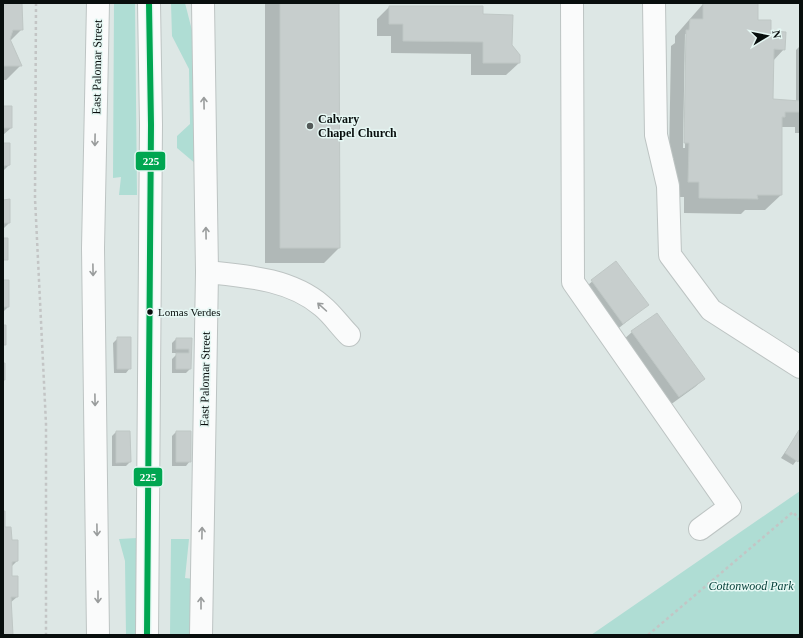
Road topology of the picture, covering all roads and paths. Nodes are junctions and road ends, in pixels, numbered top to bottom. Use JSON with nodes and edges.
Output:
{"nodes":[{"id":1,"x":36,"y":3,"type":"edge"},
{"id":2,"x":98,"y":3,"type":"edge"},
{"id":3,"x":150,"y":3,"type":"edge"},
{"id":4,"x":203,"y":3,"type":"edge"},
{"id":5,"x":572,"y":3,"type":"edge"},
{"id":6,"x":654,"y":3,"type":"edge"},
{"id":7,"x":207,"y":272,"type":"junction"},
{"id":8,"x":349,"y":335,"type":"dead end"},
{"id":9,"x":800,"y":366,"type":"edge"},
{"id":10,"x":800,"y":520,"type":"edge"},
{"id":11,"x":700,"y":529,"type":"dead end"},
{"id":12,"x":46,"y":635,"type":"edge"},
{"id":13,"x":98,"y":635,"type":"edge"},
{"id":14,"x":147,"y":635,"type":"edge"},
{"id":15,"x":201,"y":635,"type":"edge"},
{"id":16,"x":648,"y":635,"type":"edge"}],
"edges":[{"from":1,"to":12,"type":"path"},
{"from":2,"to":13,"type":"main road","name":"East Palomar Street","one_way":true},
{"from":3,"to":14,"type":"main road"},
{"from":7,"to":4,"type":"main road","name":"East Palomar Street","one_way":true},
{"from":5,"to":11,"type":"main road"},
{"from":6,"to":9,"type":"main road"},
{"from":8,"to":7,"type":"main road","one_way":true},
{"from":15,"to":7,"type":"main road","name":"East Palomar Street","one_way":true},
{"from":10,"to":16,"type":"path"}]}
